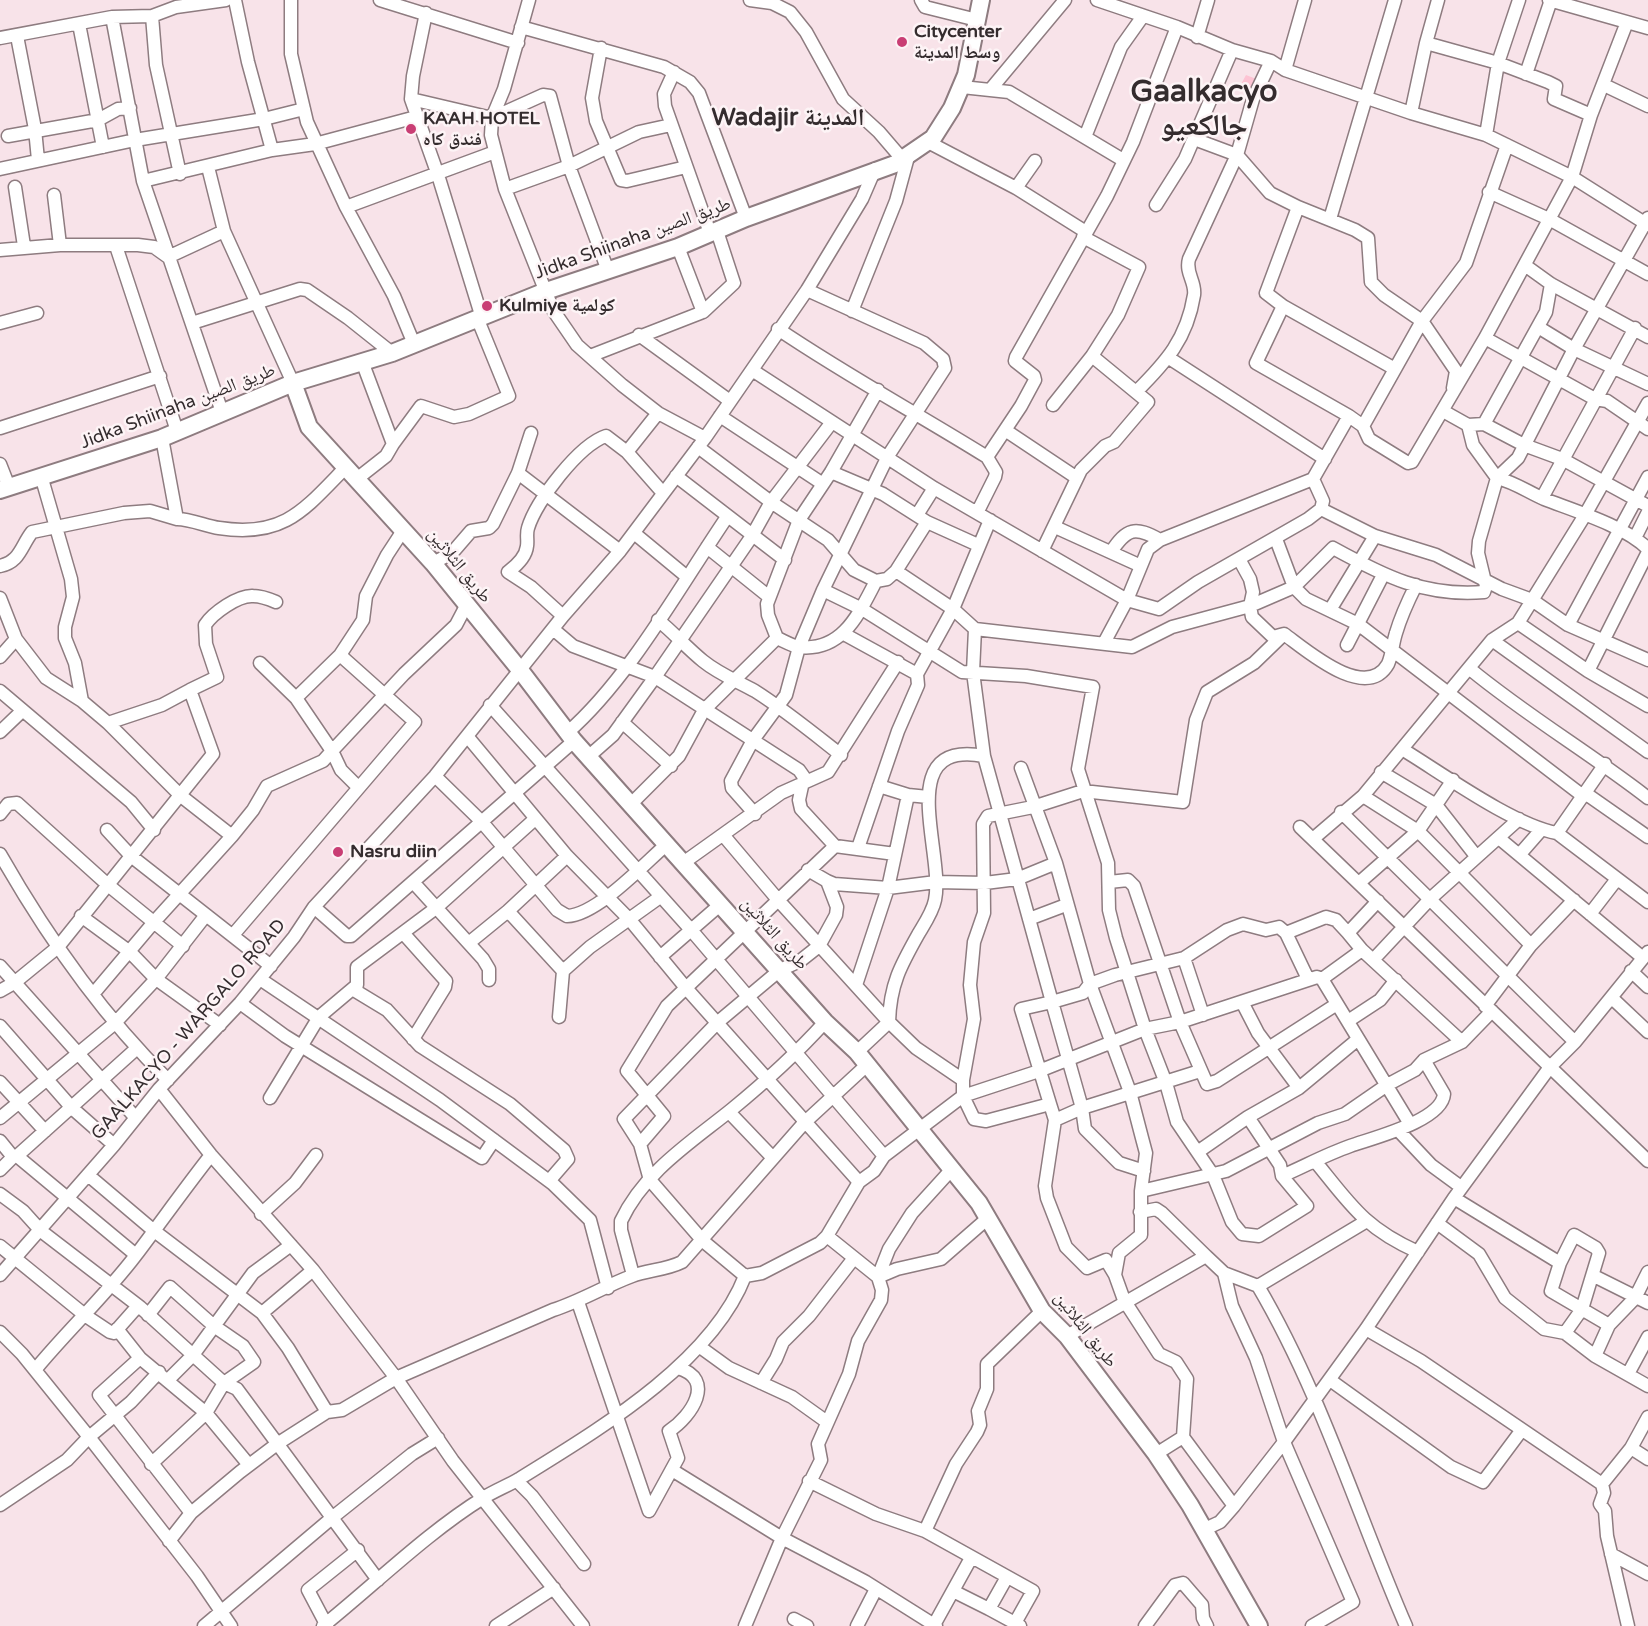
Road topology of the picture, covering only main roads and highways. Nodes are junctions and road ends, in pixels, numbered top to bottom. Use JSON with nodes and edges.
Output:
{"nodes":[{"id":1,"x":981,"y":0,"type":"edge"},
{"id":2,"x":293,"y":383,"type":"junction"},
{"id":3,"x":4,"y":489,"type":"edge"},
{"id":4,"x":1259,"y":1626,"type":"edge"}],
"edges":[{"from":1,"to":2,"type":"main road","name":"Jidka Shiinaha طريق الصين"},
{"from":2,"to":3,"type":"main road","name":"Jidka Shiinaha طريق الصين"},
{"from":2,"to":4,"type":"main road","name":"طريق الثلاثين"}]}
